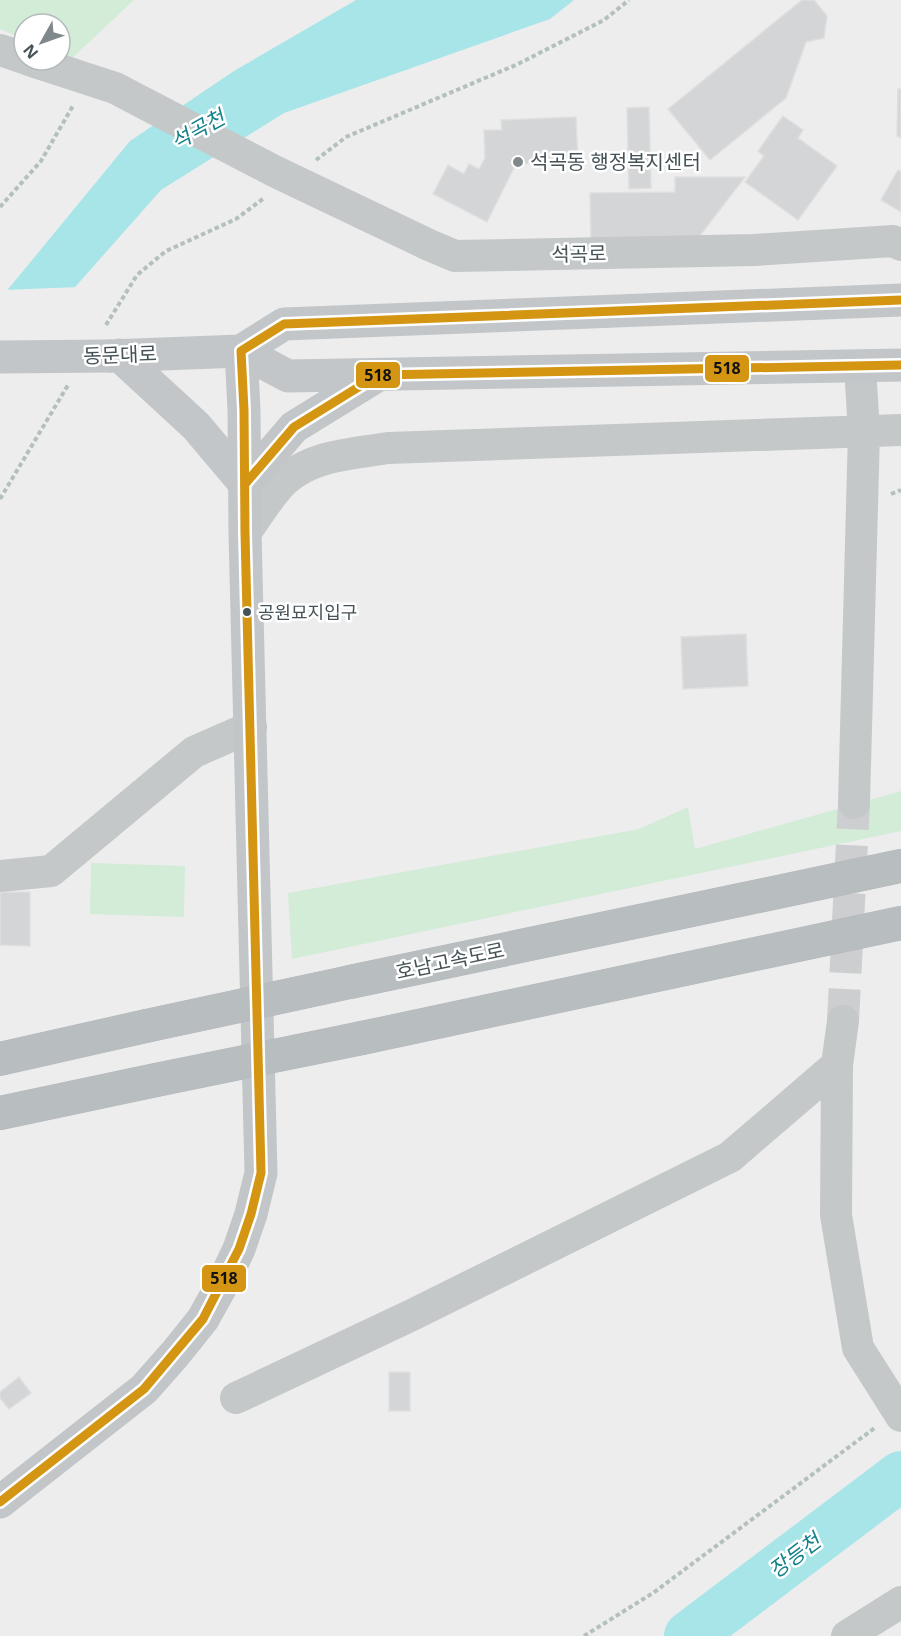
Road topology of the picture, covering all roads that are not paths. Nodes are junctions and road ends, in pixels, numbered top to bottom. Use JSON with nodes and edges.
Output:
{"nodes":[{"id":1,"x":65,"y":72,"type":"edge"},
{"id":2,"x":901,"y":245,"type":"edge"},
{"id":3,"x":901,"y":300,"type":"edge"},
{"id":4,"x":110,"y":348,"type":"junction"},
{"id":5,"x":241,"y":351,"type":"junction"},
{"id":6,"x":0,"y":357,"type":"edge"},
{"id":7,"x":901,"y":366,"type":"edge"},
{"id":8,"x":860,"y":367,"type":"junction"},
{"id":9,"x":378,"y":375,"type":"junction"},
{"id":10,"x":901,"y":430,"type":"edge"},
{"id":11,"x":864,"y":432,"type":"junction"},
{"id":12,"x":245,"y":484,"type":"junction"},
{"id":13,"x":245,"y":533,"type":"junction"},
{"id":14,"x":251,"y":727,"type":"junction"},
{"id":15,"x":854,"y":803,"type":"tunnel mouth"},
{"id":16,"x":901,"y":866,"type":"edge"},
{"id":17,"x":0,"y":876,"type":"edge"},
{"id":18,"x":901,"y":923,"type":"edge"},
{"id":19,"x":843,"y":1021,"type":"tunnel mouth"},
{"id":20,"x":0,"y":1059,"type":"edge"},
{"id":21,"x":837,"y":1065,"type":"junction"},
{"id":22,"x":0,"y":1113,"type":"edge"},
{"id":23,"x":236,"y":1398,"type":"dead end"},
{"id":24,"x":899,"y":1414,"type":"edge"},
{"id":25,"x":0,"y":1502,"type":"edge"},
{"id":26,"x":901,"y":1602,"type":"edge"},
{"id":27,"x":847,"y":1636,"type":"edge"}],
"edges":[{"from":1,"to":2,"type":"street","name":"석곡로"},
{"from":3,"to":5,"type":"main road"},
{"from":4,"to":5,"type":"main road","name":"동문대로"},
{"from":4,"to":6,"type":"main road","name":"동문대로","bridge":true},
{"from":4,"to":12,"type":"main road"},
{"from":5,"to":9,"type":"main road","name":"동문대로"},
{"from":5,"to":12,"type":"main road"},
{"from":7,"to":8,"type":"main road","name":"동문대로"},
{"from":8,"to":9,"type":"main road","name":"동문대로"},
{"from":8,"to":11,"type":"street"},
{"from":9,"to":12,"type":"main road"},
{"from":10,"to":11,"type":"street"},
{"from":11,"to":13,"type":"street"},
{"from":11,"to":15,"type":"street"},
{"from":12,"to":13,"type":"main road"},
{"from":13,"to":14,"type":"main road"},
{"from":14,"to":17,"type":"street"},
{"from":14,"to":25,"type":"main road"},
{"from":16,"to":20,"type":"highway","name":"호남고속도로","bridge":true},
{"from":18,"to":22,"type":"highway","bridge":true},
{"from":19,"to":21,"type":"street"},
{"from":21,"to":23,"type":"street"},
{"from":21,"to":24,"type":"street"},
{"from":26,"to":27,"type":"street"}]}
